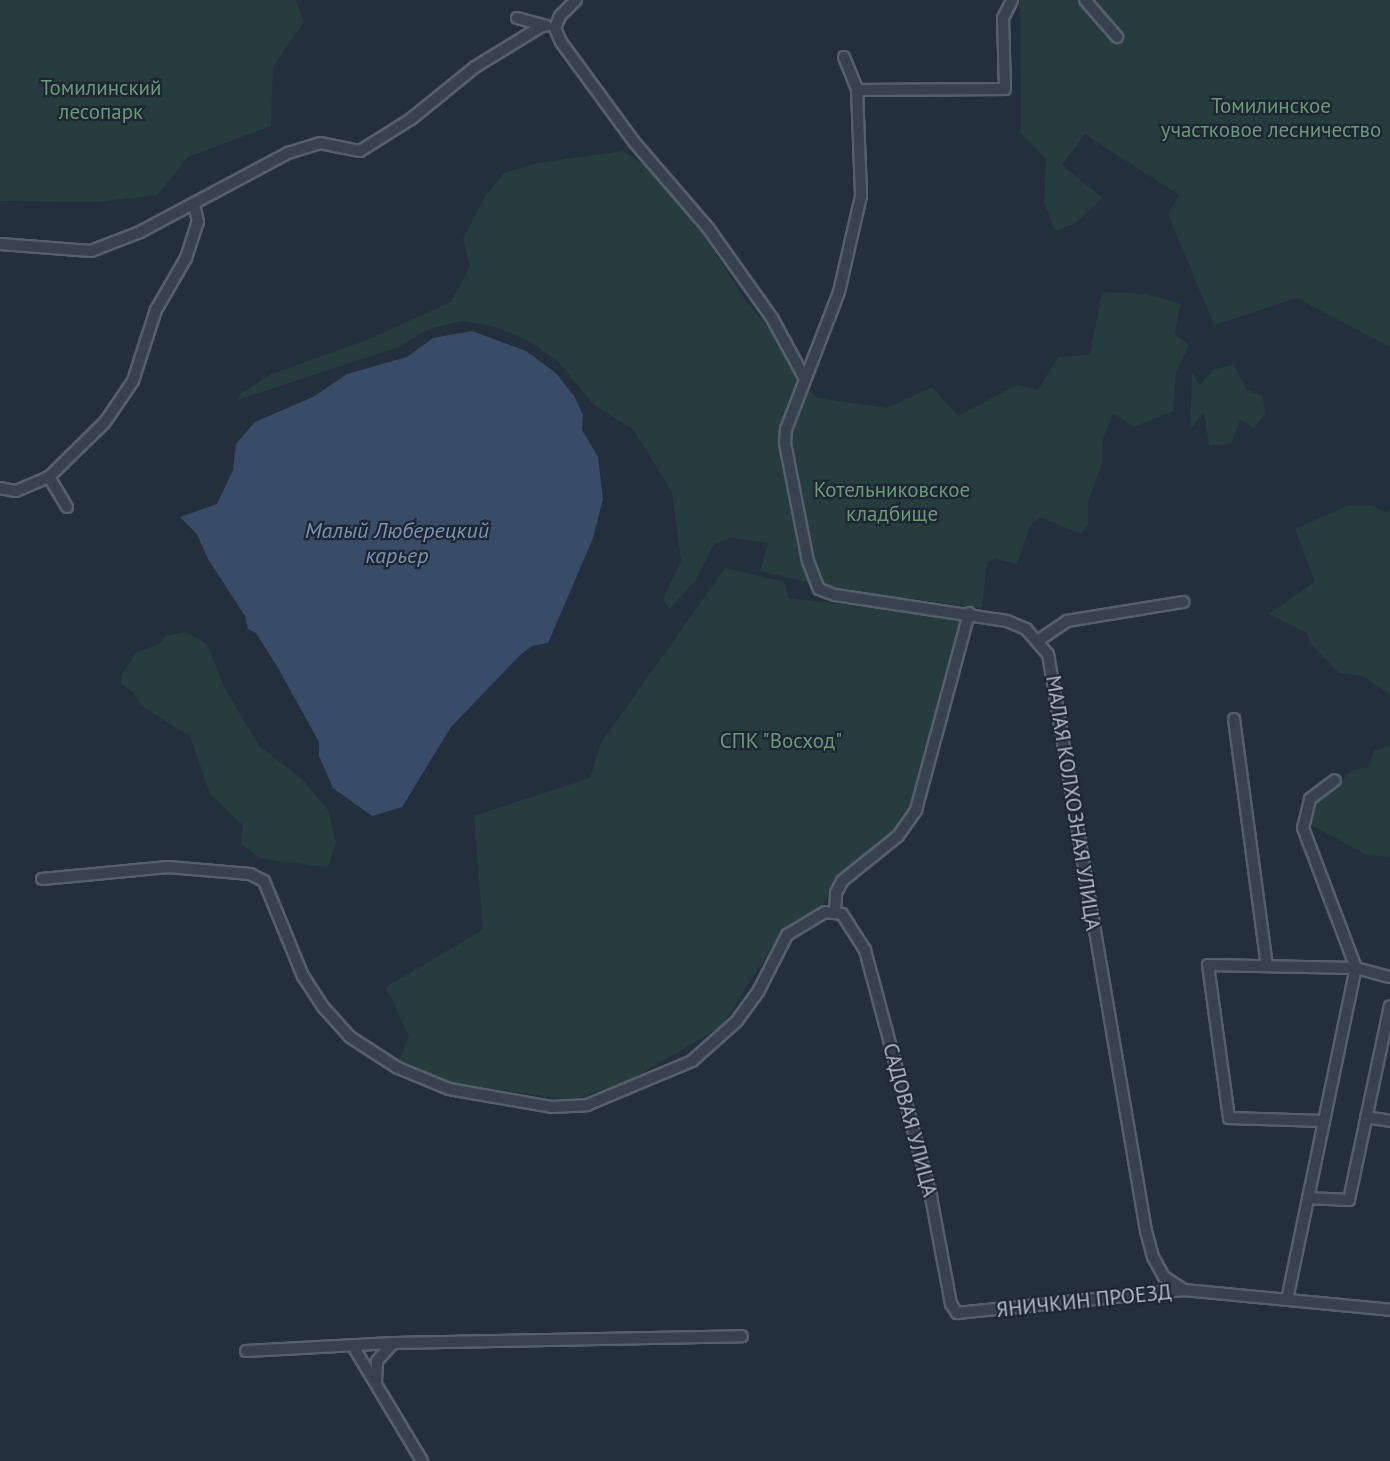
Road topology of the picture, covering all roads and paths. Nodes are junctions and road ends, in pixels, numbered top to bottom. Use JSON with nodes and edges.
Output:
{"nodes":[{"id":1,"x":576,"y":0,"type":"edge"},
{"id":2,"x":1012,"y":0,"type":"edge"},
{"id":3,"x":1085,"y":0,"type":"edge"},
{"id":4,"x":518,"y":18,"type":"dead end"},
{"id":5,"x":542,"y":26,"type":"junction"},
{"id":6,"x":555,"y":28,"type":"junction"},
{"id":7,"x":1117,"y":37,"type":"dead end"},
{"id":8,"x":844,"y":57,"type":"dead end"},
{"id":9,"x":857,"y":90,"type":"junction"},
{"id":10,"x":194,"y":205,"type":"junction"},
{"id":11,"x":0,"y":244,"type":"edge"},
{"id":12,"x":805,"y":379,"type":"junction"},
{"id":13,"x":49,"y":477,"type":"junction"},
{"id":14,"x":0,"y":488,"type":"edge"},
{"id":15,"x":67,"y":507,"type":"dead end"},
{"id":16,"x":1183,"y":602,"type":"dead end"},
{"id":17,"x":969,"y":613,"type":"junction"},
{"id":18,"x":1039,"y":640,"type":"junction"},
{"id":19,"x":1233,"y":719,"type":"dead end"},
{"id":20,"x":1335,"y":780,"type":"dead end"},
{"id":21,"x":42,"y":879,"type":"dead end"},
{"id":22,"x":835,"y":913,"type":"junction"},
{"id":23,"x":1267,"y":966,"type":"junction"},
{"id":24,"x":1356,"y":968,"type":"junction"},
{"id":25,"x":1390,"y":977,"type":"edge"},
{"id":26,"x":1390,"y":1006,"type":"edge"},
{"id":27,"x":1366,"y":1117,"type":"junction"},
{"id":28,"x":1324,"y":1121,"type":"junction"},
{"id":29,"x":1390,"y":1121,"type":"edge"},
{"id":30,"x":1308,"y":1197,"type":"junction"},
{"id":31,"x":1184,"y":1290,"type":"junction"},
{"id":32,"x":1287,"y":1300,"type":"junction"},
{"id":33,"x":1390,"y":1310,"type":"edge"},
{"id":34,"x":957,"y":1313,"type":"joint"},
{"id":35,"x":742,"y":1336,"type":"dead end"},
{"id":36,"x":393,"y":1344,"type":"junction"},
{"id":37,"x":353,"y":1346,"type":"junction"},
{"id":38,"x":246,"y":1351,"type":"dead end"},
{"id":39,"x":378,"y":1388,"type":"junction"},
{"id":40,"x":422,"y":1461,"type":"edge"}],
"edges":[{"from":1,"to":6,"type":"street"},
{"from":2,"to":9,"type":"street"},
{"from":3,"to":7,"type":"street"},
{"from":4,"to":5,"type":"street"},
{"from":5,"to":6,"type":"street"},
{"from":5,"to":10,"type":"street"},
{"from":6,"to":12,"type":"street"},
{"from":8,"to":9,"type":"street"},
{"from":9,"to":12,"type":"street"},
{"from":10,"to":11,"type":"street"},
{"from":10,"to":13,"type":"street"},
{"from":12,"to":17,"type":"street"},
{"from":13,"to":14,"type":"street"},
{"from":13,"to":15,"type":"street"},
{"from":16,"to":18,"type":"street"},
{"from":17,"to":18,"type":"street"},
{"from":17,"to":22,"type":"street"},
{"from":18,"to":31,"type":"street","name":"МАЛАЯ КОЛХОЗНАЯ УЛИЦА"},
{"from":19,"to":23,"type":"street"},
{"from":20,"to":24,"type":"street"},
{"from":21,"to":22,"type":"street"},
{"from":22,"to":34,"type":"street","name":"САДОВАЯ УЛИЦА"},
{"from":23,"to":24,"type":"street"},
{"from":23,"to":28,"type":"street"},
{"from":24,"to":25,"type":"street"},
{"from":24,"to":28,"type":"street"},
{"from":26,"to":27,"type":"street"},
{"from":27,"to":29,"type":"street"},
{"from":27,"to":30,"type":"street"},
{"from":28,"to":30,"type":"street"},
{"from":30,"to":32,"type":"street"},
{"from":31,"to":32,"type":"street","name":"ЯНИЧКИН ПРОЕЗД"},
{"from":31,"to":34,"type":"street","name":"ЯНИЧКИН ПРОЕЗД"},
{"from":32,"to":33,"type":"street","name":"ЯНИЧКИН ПРОЕЗД"},
{"from":35,"to":36,"type":"street"},
{"from":36,"to":37,"type":"street"},
{"from":36,"to":39,"type":"street"},
{"from":37,"to":38,"type":"street"},
{"from":37,"to":39,"type":"street"},
{"from":39,"to":40,"type":"street"}]}
